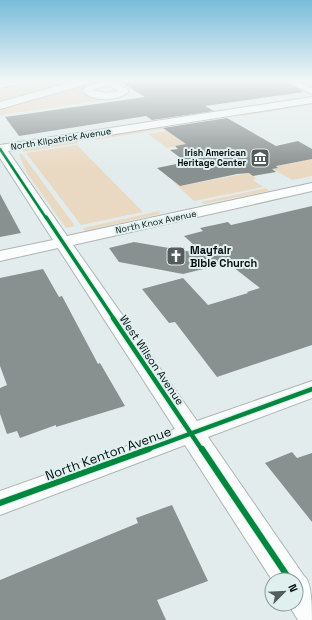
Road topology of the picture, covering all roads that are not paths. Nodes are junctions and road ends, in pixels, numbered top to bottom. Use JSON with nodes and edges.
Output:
{"nodes":[{"id":1,"x":249,"y":110,"type":"edge"},
{"id":2,"x":0,"y":149,"type":"edge"},
{"id":3,"x":312,"y":187,"type":"edge"},
{"id":4,"x":62,"y":243,"type":"junction"},
{"id":5,"x":0,"y":256,"type":"edge"},
{"id":6,"x":312,"y":389,"type":"edge"},
{"id":7,"x":192,"y":433,"type":"junction"},
{"id":8,"x":0,"y":503,"type":"edge"},
{"id":9,"x":285,"y":572,"type":"edge"},
{"id":10,"x":304,"y":600,"type":"edge"},
{"id":11,"x":312,"y":612,"type":"edge"}],
"edges":[{"from":1,"to":2,"type":"street","name":"North Kilpatrick Avenue"},
{"from":2,"to":4,"type":"street","name":"West Wilson Avenue"},
{"from":3,"to":4,"type":"street","name":"North Knox Avenue"},
{"from":4,"to":5,"type":"street","name":"North Knox Avenue"},
{"from":4,"to":7,"type":"street","name":"West Wilson Avenue"},
{"from":6,"to":7,"type":"street","name":"North Kenton Avenue"},
{"from":7,"to":8,"type":"street","name":"North Kenton Avenue"},
{"from":7,"to":9,"type":"street","name":"West Wilson Avenue"},
{"from":10,"to":11,"type":"street"}]}
